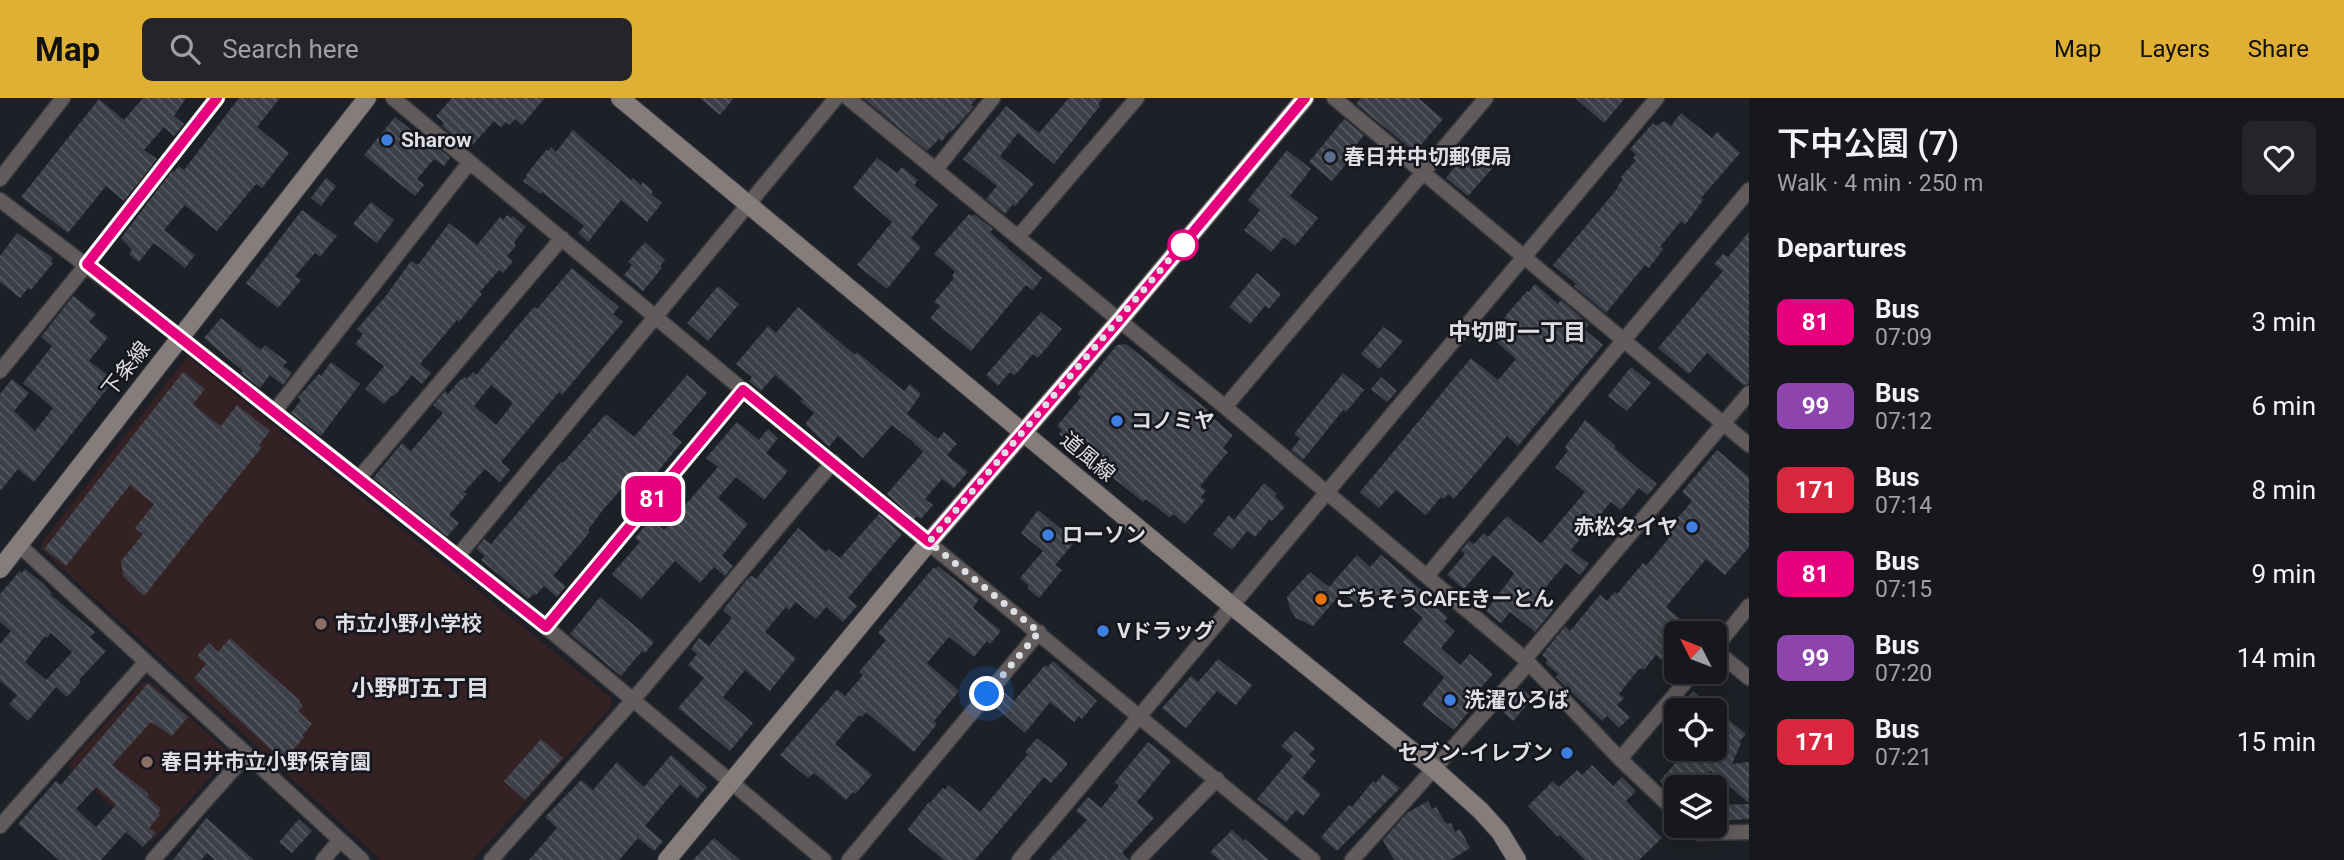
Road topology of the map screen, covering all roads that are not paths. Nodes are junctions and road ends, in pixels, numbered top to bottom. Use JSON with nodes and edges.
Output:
{"nodes":[{"id":1,"x":64,"y":98,"type":"edge"},
{"id":2,"x":217,"y":98,"type":"edge"},
{"id":3,"x":367,"y":98,"type":"edge"},
{"id":4,"x":393,"y":98,"type":"edge"},
{"id":5,"x":621,"y":98,"type":"edge"},
{"id":6,"x":836,"y":98,"type":"edge"},
{"id":7,"x":848,"y":98,"type":"edge"},
{"id":8,"x":993,"y":98,"type":"edge"},
{"id":9,"x":1137,"y":98,"type":"edge"},
{"id":10,"x":1305,"y":98,"type":"edge"},
{"id":11,"x":1334,"y":98,"type":"edge"},
{"id":12,"x":1486,"y":98,"type":"edge"},
{"id":13,"x":1657,"y":98,"type":"edge"},
{"id":14,"x":470,"y":163,"type":"junction"},
{"id":15,"x":936,"y":169,"type":"junction"},
{"id":16,"x":1423,"y":173,"type":"junction"},
{"id":17,"x":0,"y":179,"type":"edge"},
{"id":18,"x":1749,"y":190,"type":"edge"},
{"id":19,"x":0,"y":200,"type":"edge"},
{"id":20,"x":747,"y":205,"type":"junction"},
{"id":21,"x":1018,"y":237,"type":"junction"},
{"id":22,"x":562,"y":238,"type":"junction"},
{"id":23,"x":1524,"y":257,"type":"junction"},
{"id":24,"x":87,"y":264,"type":"junction"},
{"id":25,"x":655,"y":315,"type":"junction"},
{"id":26,"x":1119,"y":321,"type":"junction"},
{"id":27,"x":180,"y":337,"type":"junction"},
{"id":28,"x":1624,"y":340,"type":"junction"},
{"id":29,"x":0,"y":371,"type":"edge"},
{"id":30,"x":743,"y":390,"type":"junction"},
{"id":31,"x":1749,"y":393,"type":"edge"},
{"id":32,"x":1225,"y":407,"type":"junction"},
{"id":33,"x":274,"y":412,"type":"junction"},
{"id":34,"x":1724,"y":424,"type":"junction"},
{"id":35,"x":1023,"y":433,"type":"junction"},
{"id":36,"x":1749,"y":445,"type":"edge"},
{"id":37,"x":832,"y":462,"type":"junction"},
{"id":38,"x":359,"y":478,"type":"junction"},
{"id":39,"x":1325,"y":492,"type":"junction"},
{"id":40,"x":929,"y":542,"type":"junction"},
{"id":41,"x":19,"y":545,"type":"junction"},
{"id":42,"x":457,"y":557,"type":"junction"},
{"id":43,"x":0,"y":569,"type":"edge"},
{"id":44,"x":1427,"y":576,"type":"junction"},
{"id":45,"x":1231,"y":605,"type":"junction"},
{"id":46,"x":1749,"y":606,"type":"edge"},
{"id":47,"x":546,"y":627,"type":"junction"},
{"id":48,"x":1039,"y":632,"type":"junction"},
{"id":49,"x":1727,"y":634,"type":"edge"},
{"id":50,"x":1727,"y":659,"type":"edge"},
{"id":51,"x":1527,"y":661,"type":"junction"},
{"id":52,"x":145,"y":663,"type":"junction"},
{"id":53,"x":1749,"y":678,"type":"edge"},
{"id":54,"x":1684,"y":684,"type":"edge"},
{"id":55,"x":633,"y":700,"type":"junction"},
{"id":56,"x":1140,"y":715,"type":"junction"},
{"id":57,"x":247,"y":754,"type":"junction"},
{"id":58,"x":1620,"y":758,"type":"junction"},
{"id":59,"x":1433,"y":768,"type":"junction"},
{"id":60,"x":1216,"y":779,"type":"junction"},
{"id":61,"x":732,"y":782,"type":"junction"},
{"id":62,"x":1664,"y":800,"type":"edge"},
{"id":63,"x":0,"y":825,"type":"edge"},
{"id":64,"x":1749,"y":832,"type":"edge"},
{"id":65,"x":1727,"y":833,"type":"edge"},
{"id":66,"x":340,"y":840,"type":"junction"},
{"id":67,"x":153,"y":860,"type":"edge"},
{"id":68,"x":323,"y":860,"type":"edge"},
{"id":69,"x":362,"y":860,"type":"edge"},
{"id":70,"x":491,"y":860,"type":"edge"},
{"id":71,"x":667,"y":860,"type":"edge"},
{"id":72,"x":824,"y":860,"type":"edge"},
{"id":73,"x":849,"y":860,"type":"edge"},
{"id":74,"x":1019,"y":860,"type":"edge"},
{"id":75,"x":1138,"y":860,"type":"edge"},
{"id":76,"x":1314,"y":860,"type":"edge"},
{"id":77,"x":1352,"y":860,"type":"edge"},
{"id":78,"x":1517,"y":860,"type":"edge"}],
"edges":[{"from":1,"to":17,"type":"street"},
{"from":2,"to":24,"type":"street"},
{"from":3,"to":27,"type":"street","name":"下条線"},
{"from":4,"to":14,"type":"street"},
{"from":5,"to":20,"type":"street","name":"道風線"},
{"from":6,"to":20,"type":"street"},
{"from":7,"to":15,"type":"street"},
{"from":8,"to":15,"type":"street"},
{"from":9,"to":21,"type":"street"},
{"from":10,"to":26,"type":"street"},
{"from":11,"to":16,"type":"street"},
{"from":12,"to":16,"type":"street"},
{"from":13,"to":23,"type":"street"},
{"from":14,"to":22,"type":"street"},
{"from":14,"to":33,"type":"street"},
{"from":15,"to":21,"type":"street"},
{"from":16,"to":23,"type":"street"},
{"from":16,"to":32,"type":"street"},
{"from":18,"to":28,"type":"street"},
{"from":19,"to":24,"type":"street"},
{"from":20,"to":25,"type":"street"},
{"from":20,"to":35,"type":"street","name":"道風線"},
{"from":21,"to":26,"type":"street"},
{"from":22,"to":25,"type":"street"},
{"from":22,"to":38,"type":"street"},
{"from":23,"to":28,"type":"street"},
{"from":23,"to":39,"type":"street"},
{"from":24,"to":27,"type":"street"},
{"from":24,"to":29,"type":"street"},
{"from":25,"to":30,"type":"street"},
{"from":25,"to":42,"type":"street"},
{"from":26,"to":32,"type":"street"},
{"from":26,"to":35,"type":"street"},
{"from":27,"to":33,"type":"street"},
{"from":27,"to":41,"type":"street","name":"下条線"},
{"from":28,"to":34,"type":"street"},
{"from":28,"to":44,"type":"street"},
{"from":30,"to":37,"type":"street"},
{"from":30,"to":47,"type":"street"},
{"from":31,"to":34,"type":"street"},
{"from":32,"to":39,"type":"street"},
{"from":33,"to":38,"type":"street"},
{"from":34,"to":36,"type":"street"},
{"from":34,"to":51,"type":"street"},
{"from":35,"to":40,"type":"street"},
{"from":35,"to":45,"type":"street","name":"道風線"},
{"from":37,"to":40,"type":"street"},
{"from":37,"to":55,"type":"street"},
{"from":38,"to":42,"type":"street"},
{"from":39,"to":44,"type":"street"},
{"from":39,"to":45,"type":"street"},
{"from":40,"to":48,"type":"street"},
{"from":40,"to":61,"type":"street"},
{"from":41,"to":43,"type":"street","name":"下条線"},
{"from":41,"to":52,"type":"street"},
{"from":42,"to":47,"type":"street"},
{"from":44,"to":51,"type":"street"},
{"from":45,"to":56,"type":"street"},
{"from":45,"to":59,"type":"street","name":"道風線"},
{"from":46,"to":49,"type":"street"},
{"from":47,"to":55,"type":"street"},
{"from":48,"to":56,"type":"street"},
{"from":48,"to":73,"type":"street"},
{"from":50,"to":53,"type":"street"},
{"from":51,"to":58,"type":"street"},
{"from":51,"to":59,"type":"street"},
{"from":52,"to":57,"type":"street"},
{"from":52,"to":63,"type":"street"},
{"from":54,"to":58,"type":"street"},
{"from":55,"to":61,"type":"street"},
{"from":55,"to":70,"type":"street"},
{"from":56,"to":60,"type":"street"},
{"from":56,"to":74,"type":"street"},
{"from":57,"to":66,"type":"street"},
{"from":57,"to":67,"type":"street"},
{"from":58,"to":62,"type":"street"},
{"from":59,"to":77,"type":"street"},
{"from":59,"to":78,"type":"street","name":"道風線"},
{"from":60,"to":75,"type":"street"},
{"from":60,"to":76,"type":"street"},
{"from":61,"to":71,"type":"street"},
{"from":61,"to":72,"type":"street"},
{"from":64,"to":65,"type":"street"},
{"from":66,"to":68,"type":"street"},
{"from":66,"to":69,"type":"street"}]}
